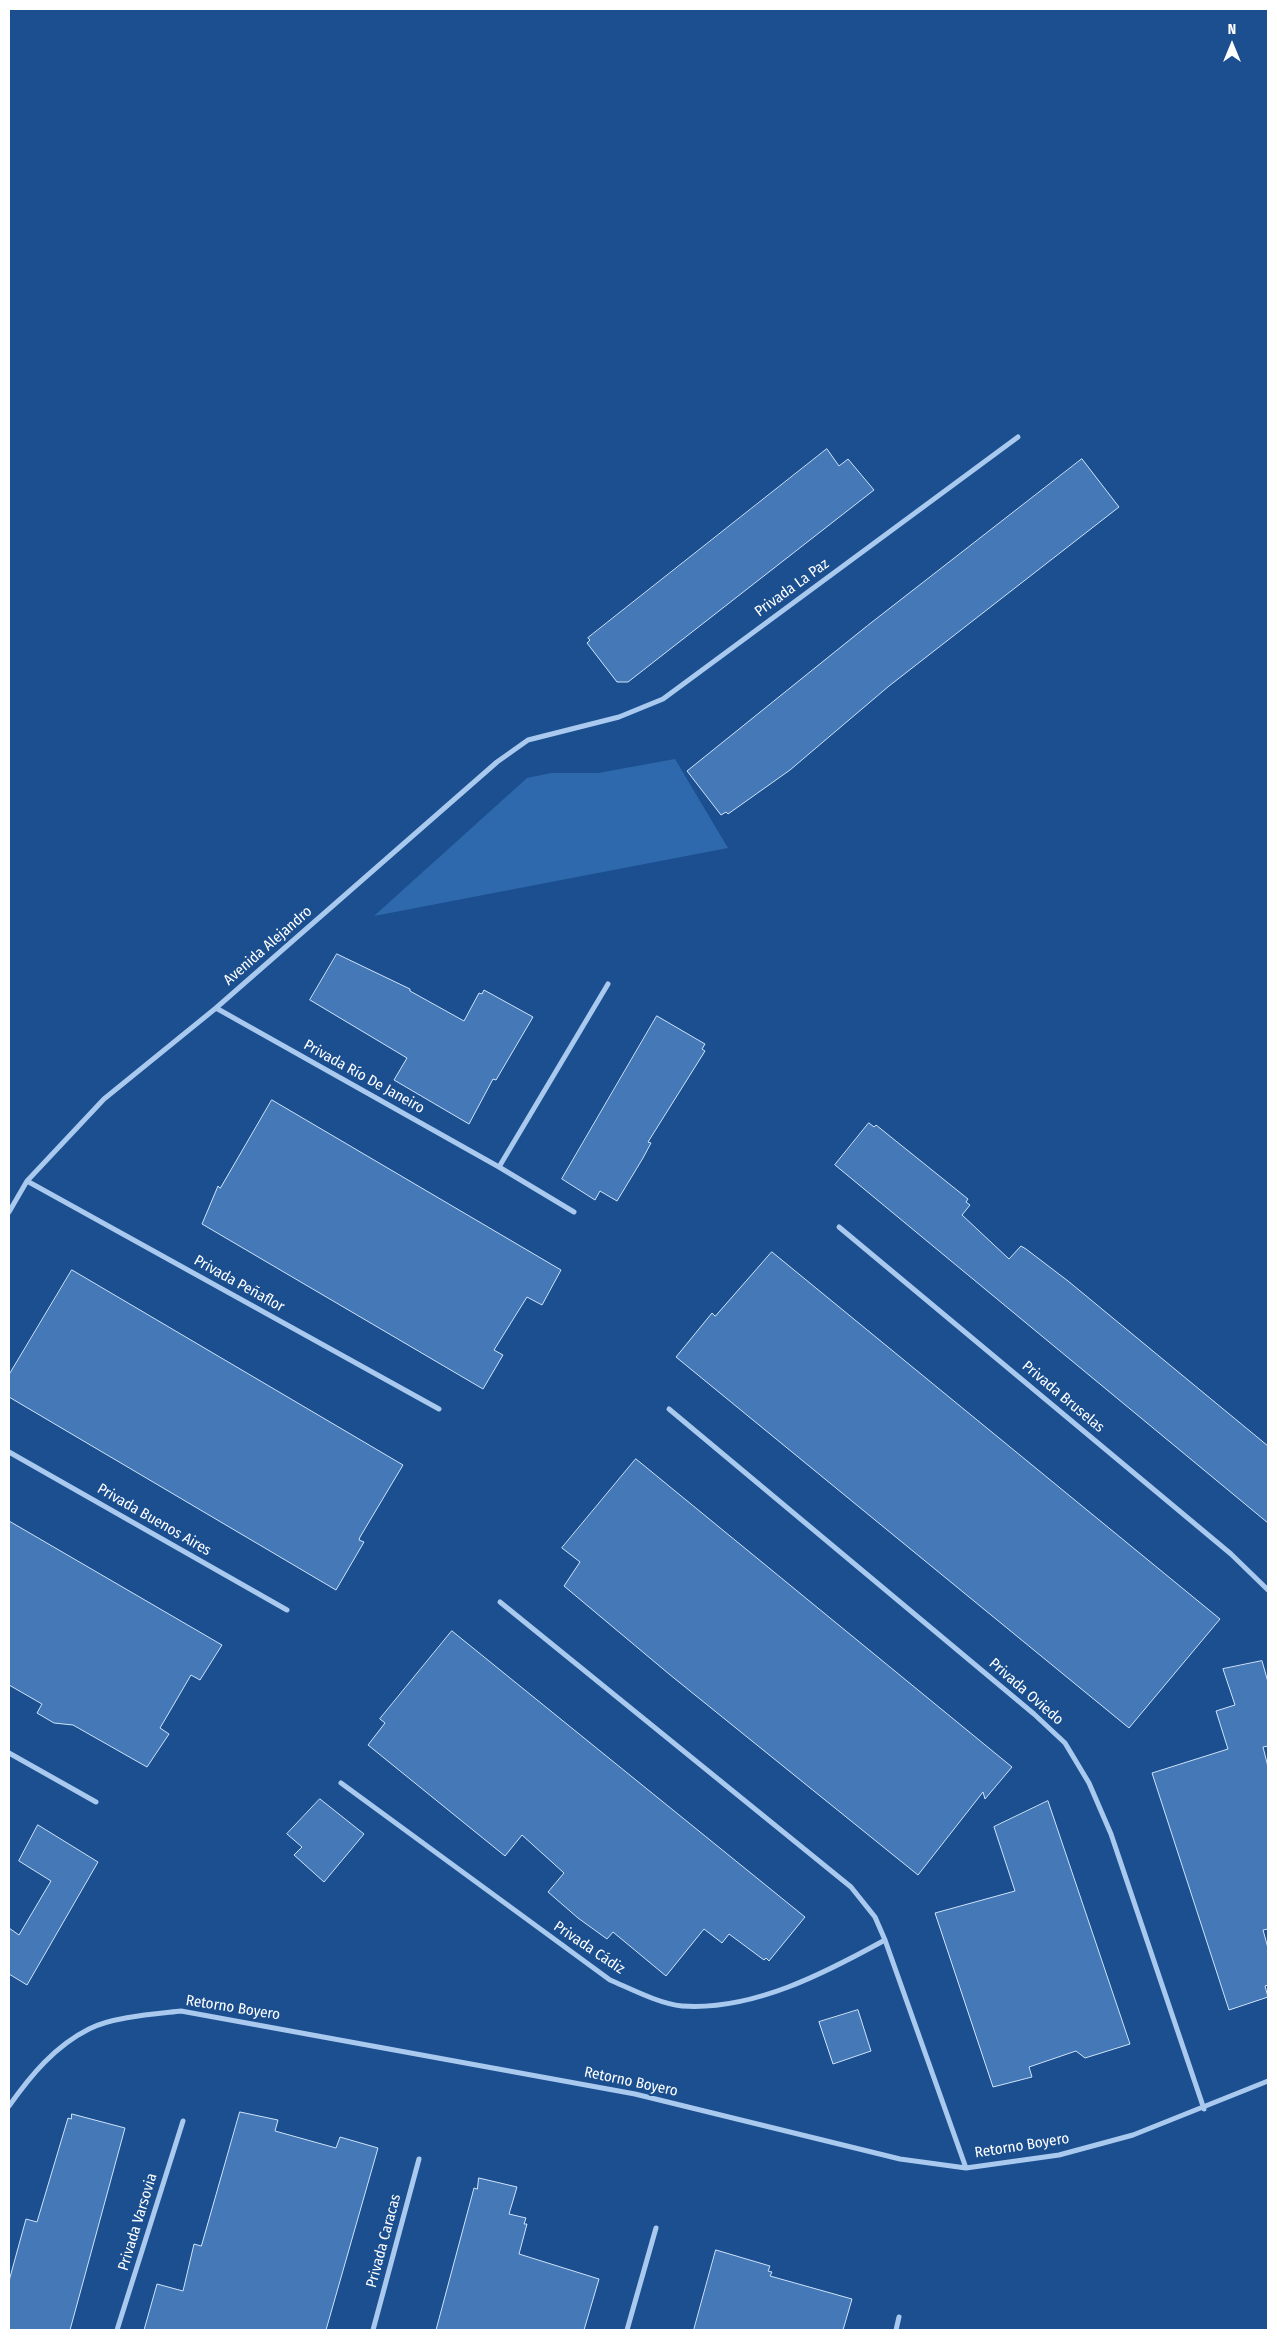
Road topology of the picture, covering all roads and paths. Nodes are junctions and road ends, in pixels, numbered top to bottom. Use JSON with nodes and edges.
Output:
{"nodes":[{"id":1,"x":1018,"y":437,"type":"dead end"},
{"id":2,"x":567,"y":730,"type":"joint"},
{"id":3,"x":608,"y":984,"type":"dead end"},
{"id":4,"x":216,"y":1008,"type":"junction"},
{"id":5,"x":499,"y":1167,"type":"junction"},
{"id":6,"x":28,"y":1181,"type":"junction"},
{"id":7,"x":9,"y":1212,"type":"edge"},
{"id":8,"x":574,"y":1212,"type":"dead end"},
{"id":9,"x":839,"y":1227,"type":"dead end"},
{"id":10,"x":439,"y":1409,"type":"dead end"},
{"id":11,"x":669,"y":1409,"type":"dead end"},
{"id":12,"x":9,"y":1452,"type":"edge"},
{"id":13,"x":1268,"y":1590,"type":"edge"},
{"id":14,"x":500,"y":1602,"type":"dead end"},
{"id":15,"x":287,"y":1610,"type":"dead end"},
{"id":16,"x":9,"y":1753,"type":"edge"},
{"id":17,"x":341,"y":1783,"type":"dead end"},
{"id":18,"x":96,"y":1802,"type":"dead end"},
{"id":19,"x":885,"y":1940,"type":"junction"},
{"id":20,"x":1268,"y":2081,"type":"edge"},
{"id":21,"x":9,"y":2106,"type":"edge"},
{"id":22,"x":1204,"y":2109,"type":"junction"},
{"id":23,"x":183,"y":2121,"type":"dead end"},
{"id":24,"x":419,"y":2158,"type":"dead end"},
{"id":25,"x":966,"y":2168,"type":"junction"},
{"id":26,"x":656,"y":2228,"type":"dead end"},
{"id":27,"x":899,"y":2317,"type":"dead end"},
{"id":28,"x":117,"y":2330,"type":"edge"},
{"id":29,"x":373,"y":2330,"type":"edge"},
{"id":30,"x":627,"y":2330,"type":"edge"},
{"id":31,"x":896,"y":2330,"type":"edge"}],
"edges":[{"from":1,"to":2,"type":"street","name":"Privada La Paz"},
{"from":2,"to":4,"type":"street","name":"Avenida Alejandro"},
{"from":3,"to":5,"type":"street"},
{"from":4,"to":5,"type":"street","name":"Privada Río De Janeiro"},
{"from":4,"to":6,"type":"street","name":"Avenida Alejandro"},
{"from":5,"to":8,"type":"street","name":"Privada Río De Janeiro"},
{"from":6,"to":7,"type":"street","name":"Avenida Alejandro"},
{"from":6,"to":10,"type":"street","name":"Privada Peñaflor"},
{"from":9,"to":13,"type":"street","name":"Privada Bruselas"},
{"from":11,"to":22,"type":"street","name":"Privada Oviedo"},
{"from":12,"to":15,"type":"street","name":"Privada Buenos Aires"},
{"from":14,"to":19,"type":"street"},
{"from":16,"to":18,"type":"street"},
{"from":17,"to":19,"type":"street","name":"Privada Cádiz"},
{"from":19,"to":25,"type":"street"},
{"from":20,"to":22,"type":"street","name":"Retorno Boyero"},
{"from":21,"to":25,"type":"street","name":"Retorno Boyero"},
{"from":22,"to":25,"type":"street","name":"Retorno Boyero"},
{"from":23,"to":28,"type":"street","name":"Privada Varsovia"},
{"from":24,"to":29,"type":"street","name":"Privada Caracas"},
{"from":26,"to":30,"type":"street"},
{"from":27,"to":31,"type":"street"}]}
